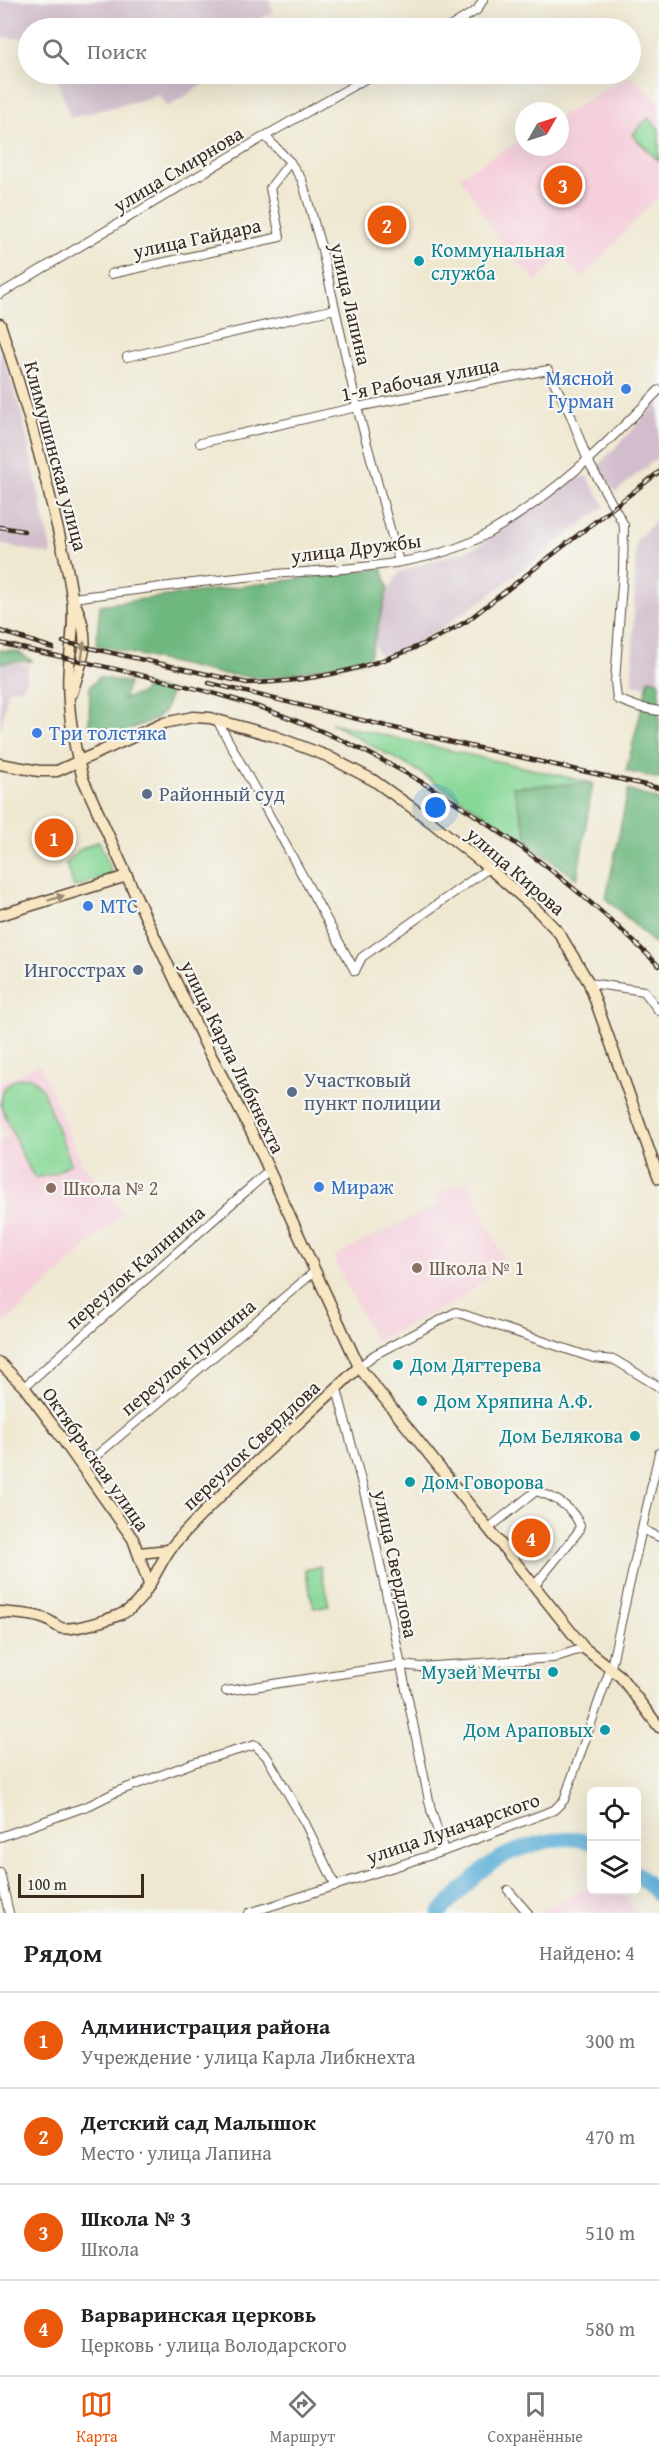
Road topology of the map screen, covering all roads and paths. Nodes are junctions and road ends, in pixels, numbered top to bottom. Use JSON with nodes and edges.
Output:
{"nodes":[{"id":1,"x":483,"y":0,"type":"edge"},
{"id":2,"x":464,"y":18,"type":"edge"},
{"id":3,"x":356,"y":84,"type":"edge"},
{"id":4,"x":265,"y":136,"type":"junction"},
{"id":5,"x":290,"y":162,"type":"junction"},
{"id":6,"x":111,"y":274,"type":"dead end"},
{"id":7,"x":0,"y":294,"type":"edge"},
{"id":8,"x":335,"y":309,"type":"junction"},
{"id":9,"x":0,"y":324,"type":"edge"},
{"id":10,"x":127,"y":357,"type":"dead end"},
{"id":11,"x":659,"y":390,"type":"edge"},
{"id":12,"x":357,"y":407,"type":"junction"},
{"id":13,"x":200,"y":443,"type":"dead end"},
{"id":14,"x":588,"y":461,"type":"junction"},
{"id":15,"x":399,"y":562,"type":"junction"},
{"id":16,"x":73,"y":598,"type":"junction"},
{"id":17,"x":659,"y":711,"type":"edge"},
{"id":18,"x":217,"y":719,"type":"junction"},
{"id":19,"x":78,"y":761,"type":"junction"},
{"id":20,"x":0,"y":764,"type":"edge"},
{"id":21,"x":489,"y":868,"type":"junction"},
{"id":22,"x":126,"y":876,"type":"junction"},
{"id":23,"x":0,"y":915,"type":"edge"},
{"id":24,"x":589,"y":983,"type":"junction"},
{"id":25,"x":659,"y":1011,"type":"edge"},
{"id":26,"x":269,"y":1171,"type":"junction"},
{"id":27,"x":659,"y":1178,"type":"edge"},
{"id":28,"x":314,"y":1272,"type":"junction"},
{"id":29,"x":0,"y":1363,"type":"edge"},
{"id":30,"x":359,"y":1367,"type":"junction"},
{"id":31,"x":24,"y":1387,"type":"junction"},
{"id":32,"x":659,"y":1387,"type":"edge"},
{"id":33,"x":337,"y":1389,"type":"junction"},
{"id":34,"x":659,"y":1453,"type":"edge"},
{"id":35,"x":83,"y":1467,"type":"junction"},
{"id":36,"x":489,"y":1528,"type":"junction"},
{"id":37,"x":644,"y":1530,"type":"junction"},
{"id":38,"x":659,"y":1536,"type":"edge"},
{"id":39,"x":169,"y":1550,"type":"junction"},
{"id":40,"x":139,"y":1554,"type":"junction"},
{"id":41,"x":149,"y":1584,"type":"junction"},
{"id":42,"x":535,"y":1585,"type":"junction"},
{"id":43,"x":0,"y":1612,"type":"edge"},
{"id":44,"x":584,"y":1648,"type":"junction"},
{"id":45,"x":400,"y":1665,"type":"junction"},
{"id":46,"x":611,"y":1667,"type":"junction"},
{"id":47,"x":226,"y":1691,"type":"dead end"},
{"id":48,"x":659,"y":1727,"type":"edge"},
{"id":49,"x":0,"y":1837,"type":"edge"},
{"id":50,"x":444,"y":1851,"type":"junction"},
{"id":51,"x":0,"y":1874,"type":"edge"},
{"id":52,"x":336,"y":1886,"type":"junction"},
{"id":53,"x":508,"y":1890,"type":"dead end"},
{"id":54,"x":9,"y":1913,"type":"edge"},
{"id":55,"x":249,"y":1913,"type":"edge"},
{"id":56,"x":528,"y":1913,"type":"edge"}],
"edges":[{"from":1,"to":2,"type":"street"},
{"from":3,"to":4,"type":"street","name":"улица Смирнова"},
{"from":4,"to":5,"type":"street","name":"улица Лапина"},
{"from":4,"to":7,"type":"street","name":"улица Смирнова"},
{"from":5,"to":6,"type":"street","name":"улица Гайдара"},
{"from":5,"to":8,"type":"street","name":"улица Лапина"},
{"from":8,"to":10,"type":"street"},
{"from":8,"to":12,"type":"street","name":"улица Лапина"},
{"from":9,"to":16,"type":"main road","name":"Климушинская улица"},
{"from":11,"to":14,"type":"street","name":"улица Дружбы"},
{"from":12,"to":13,"type":"street","name":"1-я Рабочая улица"},
{"from":12,"to":14,"type":"street","name":"1-я Рабочая улица"},
{"from":12,"to":15,"type":"street","name":"улица Лапина"},
{"from":14,"to":15,"type":"street","name":"улица Дружбы"},
{"from":14,"to":17,"type":"street"},
{"from":15,"to":16,"type":"street","name":"улица Дружбы"},
{"from":16,"to":19,"type":"main road","name":"Климушинская улица"},
{"from":18,"to":19,"type":"main road","name":"улица Кирова"},
{"from":18,"to":21,"type":"main road","name":"улица Кирова"},
{"from":18,"to":21,"type":"street"},
{"from":19,"to":20,"type":"main road","name":"улица Кирова"},
{"from":19,"to":22,"type":"main road","name":"улица Карла Либкнехта"},
{"from":21,"to":24,"type":"main road","name":"улица Кирова"},
{"from":23,"to":22,"type":"main road","one_way":true},
{"from":22,"to":26,"type":"main road","name":"улица Карла Либкнехта"},
{"from":24,"to":25,"type":"street"},
{"from":24,"to":27,"type":"main road","name":"улица Кирова"},
{"from":26,"to":28,"type":"main road","name":"улица Карла Либкнехта"},
{"from":26,"to":31,"type":"street","name":"переулок Калинина"},
{"from":28,"to":30,"type":"main road","name":"улица Карла Либкнехта"},
{"from":28,"to":35,"type":"street","name":"переулок Пушкина"},
{"from":29,"to":31,"type":"main road","name":"Октябрьская улица"},
{"from":30,"to":32,"type":"street"},
{"from":30,"to":33,"type":"main road","name":"переулок Свердлова"},
{"from":30,"to":36,"type":"main road","name":"улица Карла Либкнехта"},
{"from":31,"to":35,"type":"main road","name":"Октябрьская улица"},
{"from":33,"to":39,"type":"main road","name":"переулок Свердлова"},
{"from":33,"to":45,"type":"street","name":"улица Свердлова"},
{"from":34,"to":37,"type":"street","name":"улица Луначарского"},
{"from":35,"to":40,"type":"main road","name":"Октябрьская улица"},
{"from":36,"to":42,"type":"main road","name":"улица Карла Либкнехта"},
{"from":36,"to":42,"type":"street"},
{"from":37,"to":38,"type":"street"},
{"from":37,"to":46,"type":"street","name":"улица Луначарского"},
{"from":39,"to":40,"type":"main road"},
{"from":39,"to":41,"type":"main road","name":"переулок Свердлова"},
{"from":40,"to":41,"type":"main road","name":"Октябрьская улица"},
{"from":41,"to":43,"type":"main road","name":"переулок Свердлова"},
{"from":42,"to":44,"type":"main road","name":"улица Карла Либкнехта"},
{"from":44,"to":45,"type":"street"},
{"from":44,"to":46,"type":"main road","name":"улица Карла Либкнехта"},
{"from":45,"to":47,"type":"street"},
{"from":45,"to":50,"type":"street","name":"улица Свердлова"},
{"from":46,"to":48,"type":"main road","name":"улица Карла Либкнехта"},
{"from":46,"to":50,"type":"street","name":"улица Луначарского"},
{"from":49,"to":52,"type":"street"},
{"from":50,"to":52,"type":"street","name":"улица Луначарского"},
{"from":51,"to":54,"type":"street"},
{"from":52,"to":55,"type":"street","name":"улица Луначарского"},
{"from":53,"to":56,"type":"street"}]}
